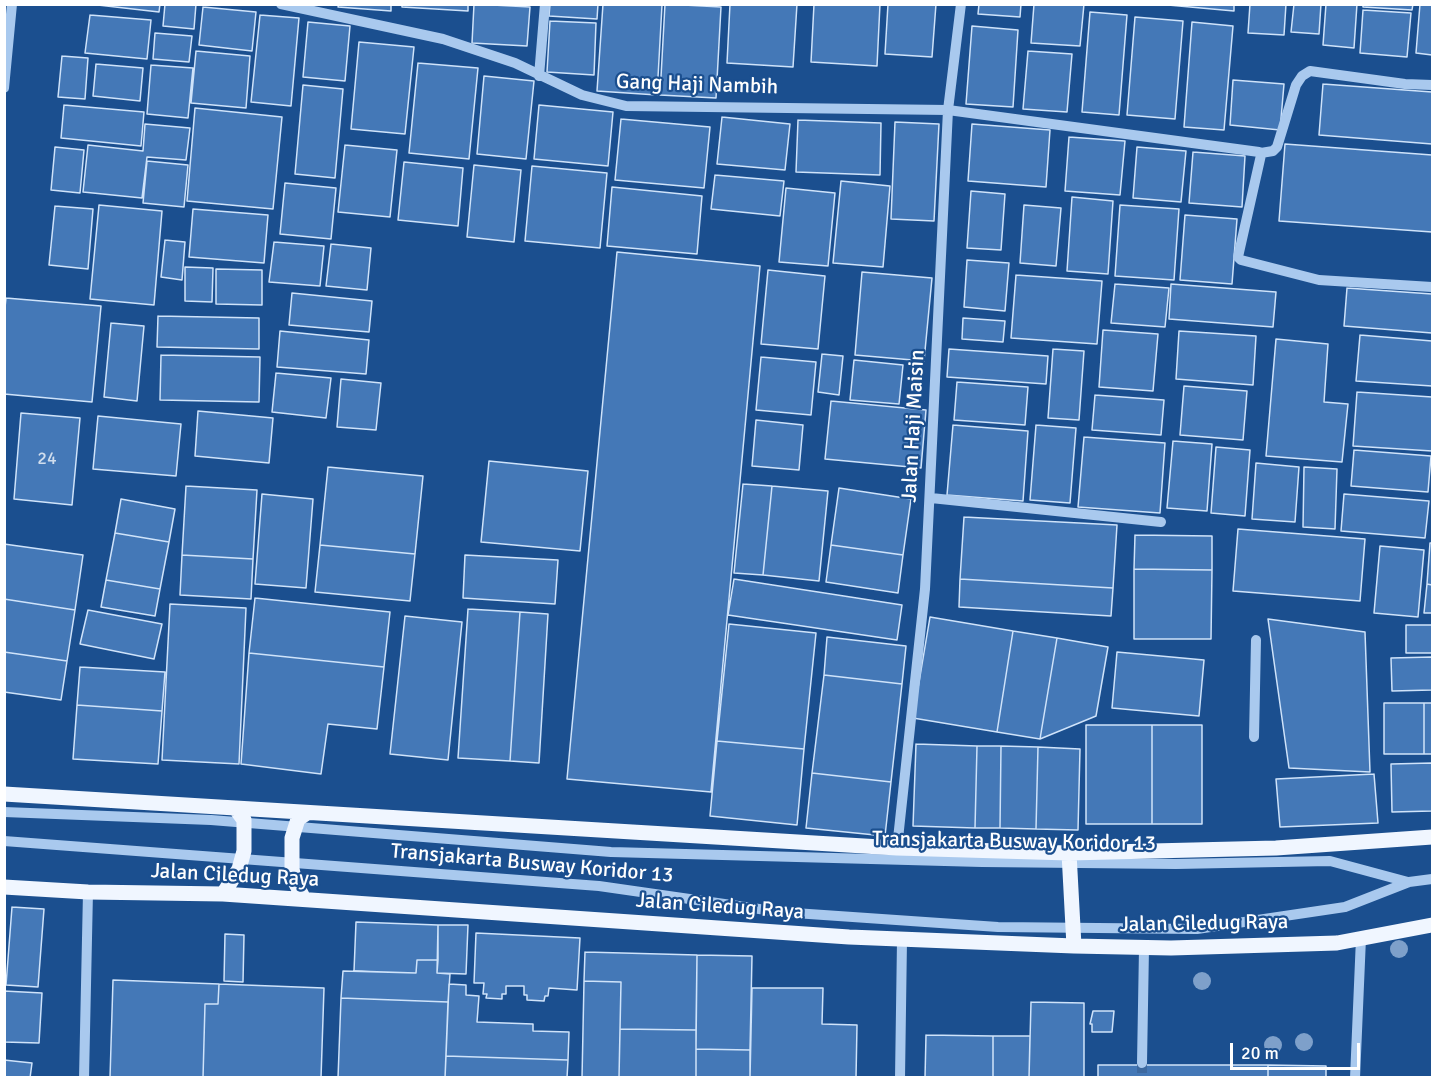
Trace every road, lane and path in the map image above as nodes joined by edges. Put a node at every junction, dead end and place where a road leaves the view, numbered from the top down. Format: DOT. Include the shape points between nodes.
graph roads {
  1 [pos="12,4"];
  2 [pos="281,4"];
  3 [pos="545,4"];
  4 [pos="961,4"];
  5 [pos="539,76"];
  6 [pos="1432,85"];
  7 [pos="4,88"];
  8 [pos="948,110"];
  9 [pos="1261,153"];
  10 [pos="1432,287"];
  11 [pos="931,498"];
  12 [pos="1161,522"];
  13 [pos="1256,640"];
  14 [pos="1254,737"];
  15 [pos="4,794"];
  16 [pos="236,809"];
  17 [pos="4,812"];
  18 [pos="307,813"];
  19 [pos="1432,837"];
  20 [pos="4,842"];
  21 [pos="897,848"];
  22 [pos="1069,853"];
  23 [pos="1432,879"];
  24 [pos="1409,882"];
  25 [pos="4,887"];
  26 [pos="88,892"];
  27 [pos="224,894"];
  28 [pos="304,899"];
  29 [pos="1432,925"];
  30 [pos="1361,938"];
  31 [pos="902,940"];
  32 [pos="1074,946"];
  33 [pos="1144,948"];
  34 [pos="1142,1063"];
  35 [pos="84,1077"];
  36 [pos="900,1077"];
  37 [pos="1355,1077"];
  1 -- 7 [label="street"];
  2 -- 5 [label="street, Gang Haji Nambih" via="443,39 515,63"];
  3 -- 5 [label="street"];
  4 -- 8 [label="street, Jalan Haji Maisin"];
  5 -- 8 [label="street, Gang Haji Nambih" via="582,95 626,106"];
  6 -- 9 [label="street" via="1310,71 1296,85 1277,147"];
  8 -- 9 [label="street, Gang Haji Nambih"];
  8 -- 11 [label="street, Jalan Haji Maisin"];
  9 -- 10 [label="street" via="1238,257 1241,260 1320,280"];
  11 -- 12 [label="street"];
  11 -- 21 [label="street, Jalan Haji Maisin"];
  13 -- 14 [label="street"];
  15 -- 16 [label="main road"];
  16 -- 18 [label="main road"];
  16 -- 27 [label="main road" via="244,820 244,851"];
  17 -- 24 [label="street, Transjakarta Busway Koridor 13" via="211,820 611,852 1028,863 1330,861"];
  18 -- 21 [label="main road"];
  18 -- 28 [label="main road" via="298,819 292,838 292,869"];
  19 -- 22 [label="main road" via="1276,848"];
  20 -- 24 [label="street, Transjakarta Busway Koridor 13" via="599,886 780,912 998,927 1197,929 1345,907"];
  21 -- 22 [label="main road"];
  22 -- 32 [label="main road"];
  23 -- 24 [label="street, Transjakarta Busway Koridor 13"];
  25 -- 26 [label="main road, Jalan Ciledug Raya"];
  26 -- 27 [label="main road, Jalan Ciledug Raya"];
  26 -- 35 [label="street"];
  27 -- 28 [label="main road, Jalan Ciledug Raya"];
  28 -- 31 [label="main road, Jalan Ciledug Raya"];
  29 -- 30 [label="main road, Jalan Ciledug Raya"];
  30 -- 33 [label="main road, Jalan Ciledug Raya"];
  30 -- 37 [label="street"];
  31 -- 32 [label="main road, Jalan Ciledug Raya"];
  31 -- 36 [label="street"];
  32 -- 33 [label="main road, Jalan Ciledug Raya"];
  33 -- 34 [label="street"];
}
